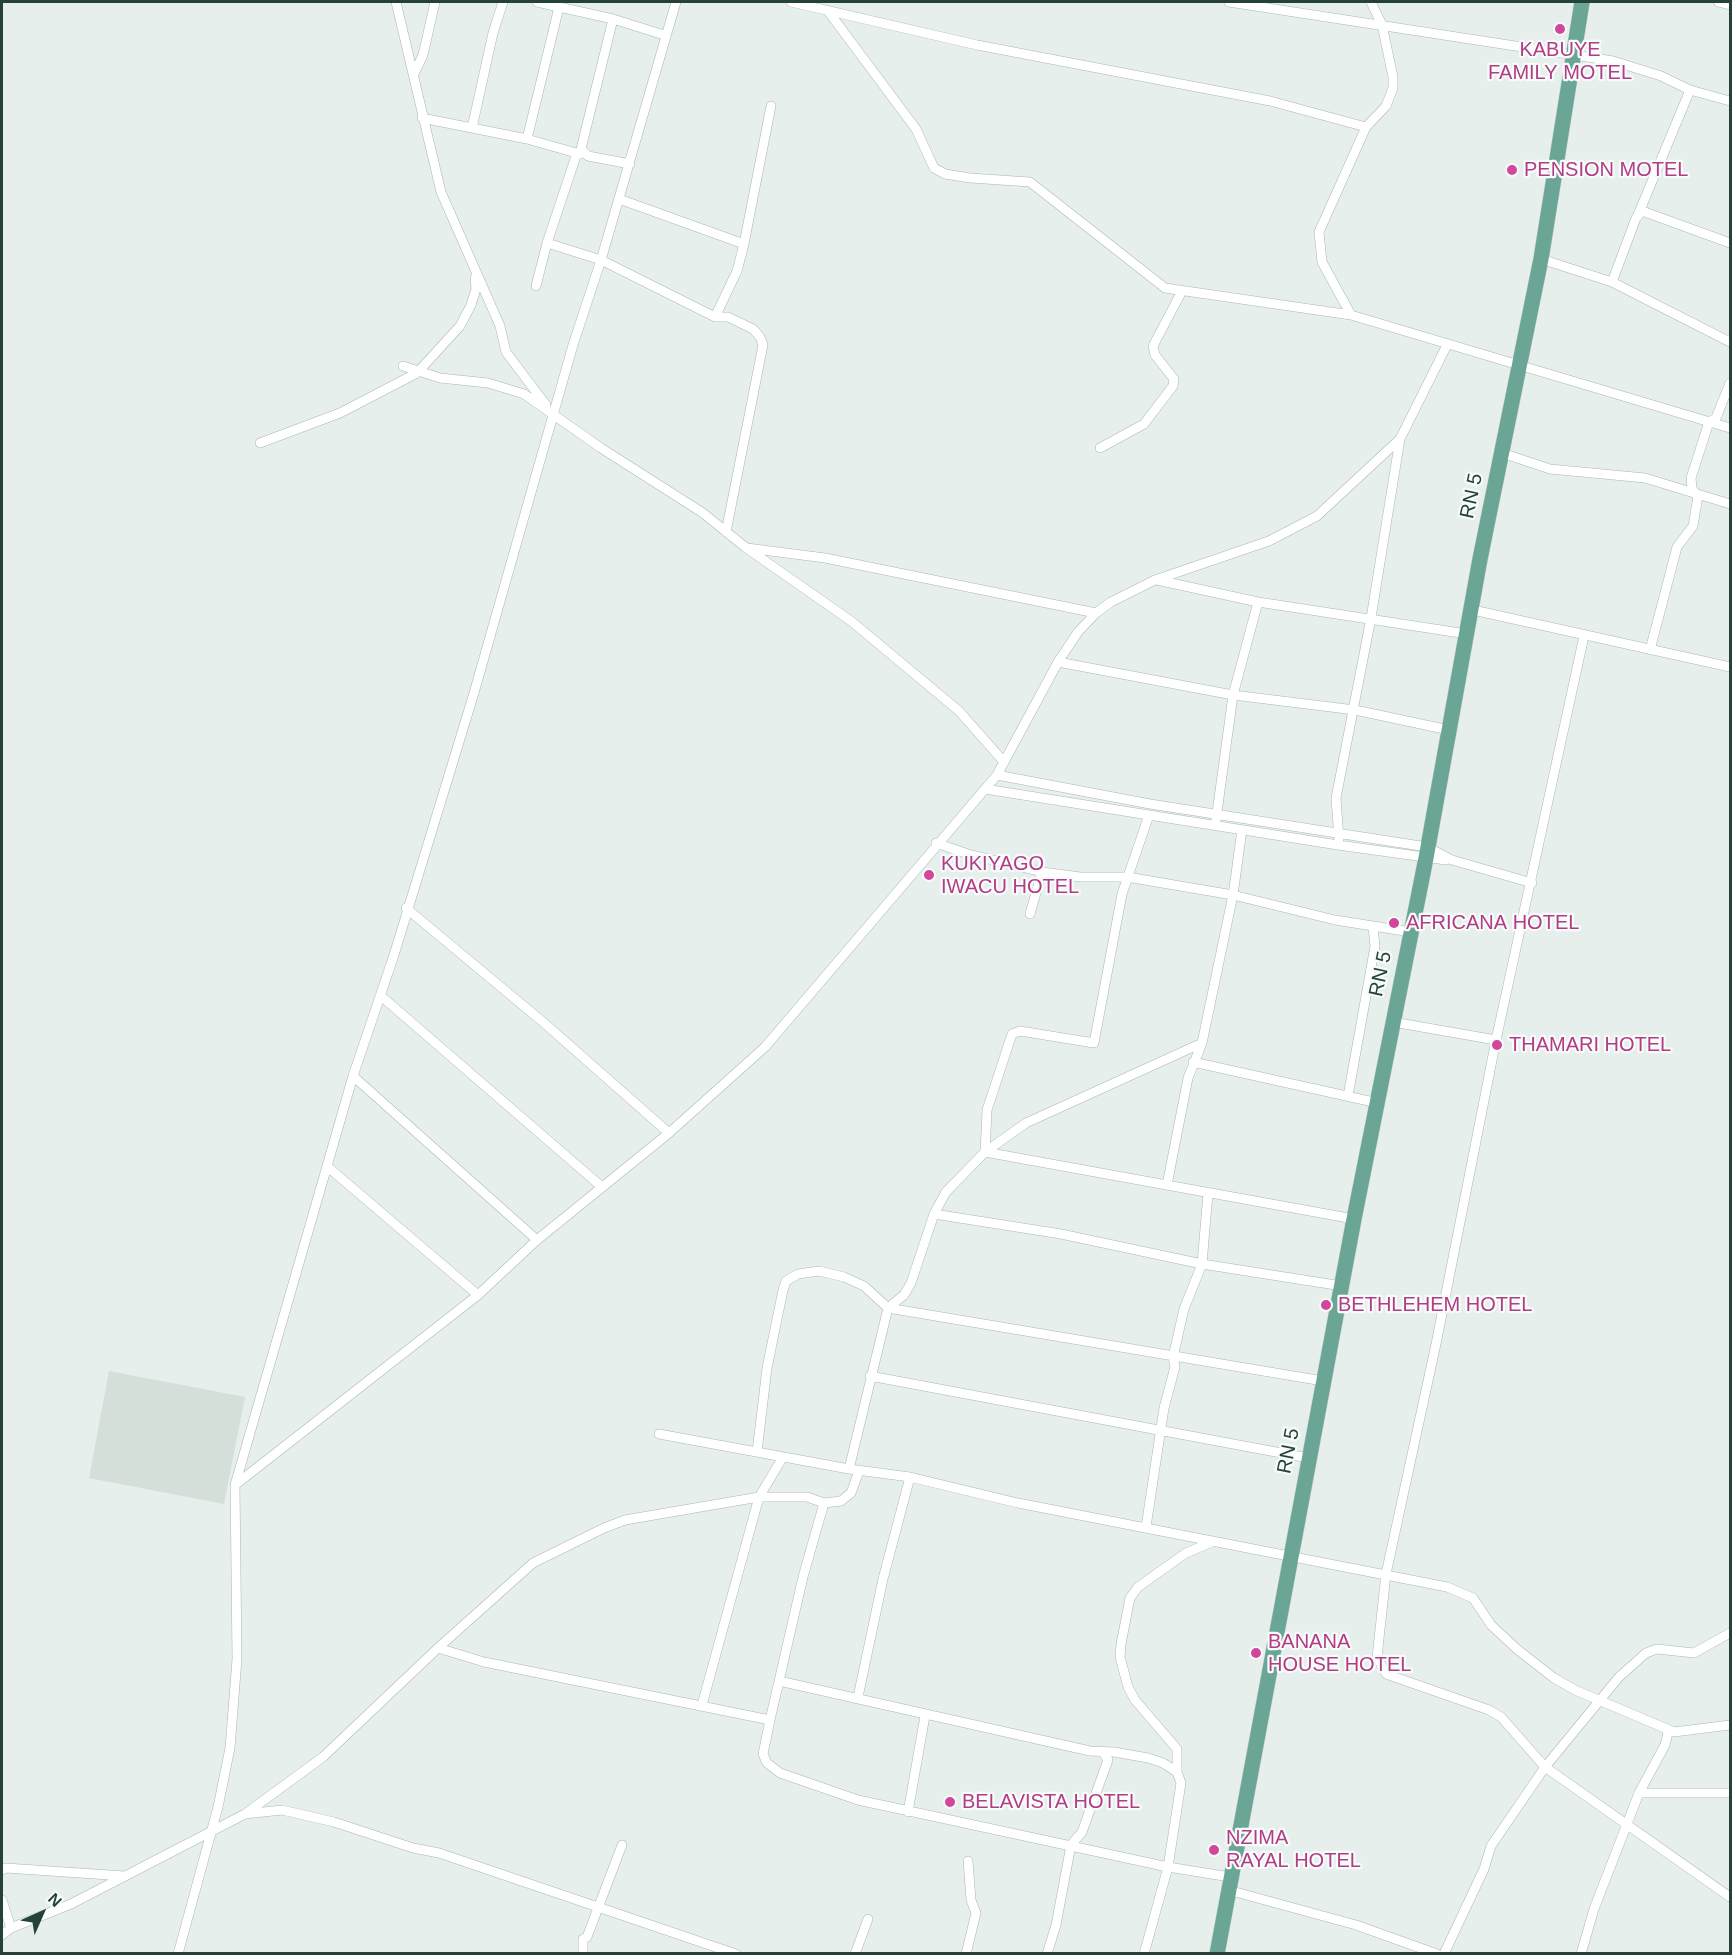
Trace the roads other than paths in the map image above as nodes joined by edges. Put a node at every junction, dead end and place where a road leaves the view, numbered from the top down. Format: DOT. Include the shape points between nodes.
graph roads {
  1 [pos="396,2"];
  2 [pos="435,2"];
  3 [pos="503,2"];
  4 [pos="537,2"];
  5 [pos="676,2"];
  6 [pos="791,2"];
  7 [pos="1229,2"];
  8 [pos="1371,2"];
  9 [pos="1582,2"];
  10 [pos="1718,2"];
  11 [pos="1731,5"];
  12 [pos="559,7"];
  13 [pos="828,11"];
  14 [pos="613,19"];
  15 [pos="1382,25"];
  16 [pos="664,35"];
  17 [pos="1574,54"];
  18 [pos="414,75"];
  19 [pos="1690,90"];
  20 [pos="1731,101"];
  21 [pos="771,105"];
  22 [pos="422,118"];
  23 [pos="1365,127"];
  24 [pos="472,128"];
  25 [pos="527,139"];
  26 [pos="577,153"];
  27 [pos="588,156"];
  28 [pos="630,164"];
  29 [pos="619,200"];
  30 [pos="1638,215"];
  31 [pos="547,243"];
  32 [pos="1731,243"];
  33 [pos="744,244"];
  34 [pos="1541,259"];
  35 [pos="602,260"];
  36 [pos="475,273"];
  37 [pos="1612,282"];
  38 [pos="536,286"];
  39 [pos="1182,291"];
  40 [pos="1351,315"];
  41 [pos="715,317"];
  42 [pos="1731,342"];
  43 [pos="1447,345"];
  44 [pos="403,366"];
  45 [pos="1520,366"];
  46 [pos="417,372"];
  47 [pos="1731,383"];
  48 [pos="552,413"];
  49 [pos="1709,422"];
  50 [pos="1731,428"];
  51 [pos="1400,439"];
  52 [pos="260,442"];
  53 [pos="1100,448"];
  54 [pos="1502,453"];
  55 [pos="1698,496"];
  56 [pos="1731,504"];
  57 [pos="726,532"];
  58 [pos="745,547"];
  59 [pos="1155,580"];
  60 [pos="1258,602"];
  61 [pos="1473,610"];
  62 [pos="1096,614"];
  63 [pos="1371,618"];
  64 [pos="1467,634"];
  65 [pos="1584,636"];
  66 [pos="1650,650"];
  67 [pos="1058,662"];
  68 [pos="1731,667"];
  69 [pos="1233,695"];
  70 [pos="1355,710"];
  71 [pos="1449,730"];
  72 [pos="1004,762"];
  73 [pos="997,775"];
  74 [pos="985,789"];
  75 [pos="1149,815"];
  76 [pos="1215,815"];
  77 [pos="1216,826"];
  78 [pos="1242,830"];
  79 [pos="1339,834"];
  80 [pos="936,843"];
  81 [pos="1338,845"];
  82 [pos="1427,853"];
  83 [pos="1042,872"];
  84 [pos="1127,878"];
  85 [pos="1532,883"];
  86 [pos="1233,895"];
  87 [pos="406,908"];
  88 [pos="1030,914"];
  89 [pos="1373,927"];
  90 [pos="1411,932"];
  91 [pos="381,996"];
  92 [pos="1393,1022"];
  93 [pos="1496,1040"];
  94 [pos="1202,1043"];
  95 [pos="1193,1062"];
  96 [pos="353,1076"];
  97 [pos="1348,1096"];
  98 [pos="1378,1103"];
  99 [pos="669,1133"];
  100 [pos="985,1152"];
  101 [pos="329,1168"];
  102 [pos="1167,1185"];
  103 [pos="602,1187"];
  104 [pos="1208,1193"];
  105 [pos="934,1214"];
  106 [pos="1354,1219"];
  107 [pos="537,1240"];
  108 [pos="1202,1264"];
  109 [pos="1342,1286"];
  110 [pos="478,1295"];
  111 [pos="888,1308"];
  112 [pos="1173,1357"];
  113 [pos="870,1376"];
  114 [pos="1323,1381"];
  115 [pos="1161,1429"];
  116 [pos="659,1434"];
  117 [pos="757,1452"];
  118 [pos="783,1457"];
  119 [pos="1308,1458"];
  120 [pos="849,1469"];
  121 [pos="859,1471"];
  122 [pos="910,1477"];
  123 [pos="235,1485"];
  124 [pos="759,1497"];
  125 [pos="824,1503"];
  126 [pos="1146,1527"];
  127 [pos="1213,1542"];
  128 [pos="1291,1555"];
  129 [pos="1386,1574"];
  130 [pos="1731,1633"];
  131 [pos="438,1648"];
  132 [pos="779,1681"];
  133 [pos="858,1697"];
  134 [pos="1602,1700"];
  135 [pos="702,1705"];
  136 [pos="925,1716"];
  137 [pos="770,1720"];
  138 [pos="1731,1725"];
  139 [pos="1666,1728"];
  140 [pos="1106,1756"];
  141 [pos="1545,1767"];
  142 [pos="1177,1772"];
  143 [pos="1639,1793"];
  144 [pos="1731,1793"];
  145 [pos="908,1812"];
  146 [pos="245,1814"];
  147 [pos="1627,1824"];
  148 [pos="1082,1832"];
  149 [pos="211,1834"];
  150 [pos="622,1845"];
  151 [pos="1071,1845"];
  152 [pos="1095,1851"];
  153 [pos="968,1862"];
  154 [pos="1168,1867"];
  155 [pos="2,1870"];
  156 [pos="124,1876"];
  157 [pos="1229,1884"];
  158 [pos="1731,1897"];
  159 [pos="2,1900"];
  160 [pos="598,1907"];
  161 [pos="868,1919"];
  162 [pos="11,1928"];
  163 [pos="2,1935"];
  164 [pos="178,1953"];
  165 [pos="583,1953"];
  166 [pos="736,1953"];
  167 [pos="855,1953"];
  168 [pos="966,1953"];
  169 [pos="1047,1953"];
  170 [pos="1144,1953"];
  171 [pos="1217,1953"];
  172 [pos="1437,1953"];
  173 [pos="1444,1953"];
  174 [pos="1581,1953"];
  1 -- 18 [label="street"];
  2 -- 18 [label="street" via="423,55"];
  3 -- 24 [label="street"];
  4 -- 12 [label="street"];
  5 -- 16 [label="street"];
  6 -- 13 [label="street"];
  7 -- 15 [label="street"];
  8 -- 15 [label="street"];
  9 -- 17 [label="main road, RN 5 / RN 5"];
  10 -- 11 [label="street"];
  12 -- 14 [label="street"];
  12 -- 25 [label="street"];
  13 -- 23 [label="street" via="988,48 1270,101"];
  13 -- 39 [label="street" via="916,129 934,168 970,178 1030,182 1149,277 1165,288"];
  14 -- 16 [label="street"];
  14 -- 27 [label="street" via="581,143"];
  15 -- 17 [label="street"];
  15 -- 23 [label="street" via="1393,88 1386,106"];
  16 -- 28 [label="street"];
  17 -- 19 [label="street" via="1624,64"];
  17 -- 34 [label="main road, RN 5 / RN 5"];
  18 -- 22 [label="street"];
  19 -- 20 [label="street"];
  19 -- 30 [label="street"];
  21 -- 33 [label="street"];
  22 -- 24 [label="street"];
  22 -- 36 [label="street" via="441,192"];
  23 -- 40 [label="street" via="1319,232 1322,262"];
  24 -- 25 [label="street"];
  25 -- 26 [label="street"];
  26 -- 27 [label="street"];
  26 -- 31 [label="street"];
  27 -- 28 [label="street"];
  28 -- 29 [label="street"];
  29 -- 33 [label="street"];
  29 -- 35 [label="street"];
  30 -- 32 [label="street" via="1645,211"];
  30 -- 37 [label="street"];
  31 -- 35 [label="street"];
  31 -- 38 [label="street"];
  33 -- 41 [label="street"];
  34 -- 37 [label="street"];
  34 -- 45 [label="main road, RN 5 / RN 5"];
  35 -- 41 [label="street"];
  35 -- 48 [label="street"];
  36 -- 46 [label="street" via="476,289 460,326"];
  36 -- 48 [label="street" via="500,326 507,352"];
  37 -- 42 [label="street"];
  39 -- 40 [label="street"];
  39 -- 53 [label="street" via="1153,346 1155,355 1172,375 1173,386 1144,424"];
  40 -- 43 [label="street"];
  41 -- 57 [label="street" via="728,317 753,329 763,345"];
  43 -- 45 [label="street"];
  43 -- 51 [label="street"];
  44 -- 46 [label="street"];
  45 -- 49 [label="street"];
  45 -- 54 [label="main road, RN 5 / RN 5"];
  46 -- 48 [label="street" via="516,389"];
  46 -- 52 [label="street" via="340,413"];
  47 -- 49 [label="street" via="1716,418"];
  48 -- 57 [label="street"];
  48 -- 87 [label="street" via="474,693"];
  49 -- 50 [label="street"];
  49 -- 55 [label="street" via="1691,478 1692,489"];
  51 -- 59 [label="street" via="1317,516 1269,541"];
  51 -- 63 [label="street"];
  54 -- 55 [label="street" via="1550,469 1645,478"];
  54 -- 61 [label="main road, RN 5 / RN 5"];
  55 -- 56 [label="street"];
  55 -- 66 [label="street" via="1692,530 1676,551"];
  57 -- 58 [label="street"];
  58 -- 62 [label="street" via="825,558"];
  58 -- 72 [label="street" via="851,621 910,669 959,711"];
  59 -- 60 [label="street"];
  59 -- 62 [label="street"];
  60 -- 63 [label="street"];
  60 -- 69 [label="street"];
  61 -- 64 [label="main road, RN 5 / RN 5"];
  61 -- 65 [label="street"];
  62 -- 67 [label="street"];
  63 -- 64 [label="street"];
  63 -- 70 [label="street"];
  64 -- 71 [label="main road, RN 5 / RN 5"];
  65 -- 66 [label="street"];
  65 -- 85 [label="street"];
  66 -- 68 [label="street"];
  67 -- 69 [label="street"];
  67 -- 72 [label="street"];
  69 -- 70 [label="street"];
  69 -- 76 [label="street"];
  70 -- 71 [label="street"];
  70 -- 79 [label="street" via="1336,798"];
  71 -- 82 [label="main road, RN 5 / RN 5"];
  72 -- 73 [label="street"];
  73 -- 74 [label="street"];
  73 -- 76 [label="street"];
  74 -- 75 [label="street"];
  74 -- 80 [label="street"];
  75 -- 77 [label="street"];
  75 -- 84 [label="street"];
  76 -- 77 [label="street"];
  76 -- 79 [label="street"];
  77 -- 78 [label="street"];
  78 -- 81 [label="street"];
  78 -- 86 [label="street"];
  79 -- 81 [label="street"];
  79 -- 82 [label="street"];
  80 -- 83 [label="street"];
  80 -- 99 [label="street" via="765,1047"];
  81 -- 82 [label="street"];
  82 -- 85 [label="street"];
  82 -- 90 [label="main road, RN 5 / RN 5"];
  83 -- 84 [label="street"];
  83 -- 88 [label="street"];
  84 -- 86 [label="street"];
  84 -- 100 [label="street" via="1094,1044 1020,1031 1012,1034 987,1110"];
  85 -- 93 [label="street"];
  86 -- 89 [label="street"];
  86 -- 94 [label="street"];
  87 -- 91 [label="street"];
  87 -- 99 [label="street"];
  89 -- 90 [label="street"];
  89 -- 97 [label="street" via="1375,946"];
  90 -- 92 [label="main road, RN 5 / RN 5"];
  91 -- 96 [label="street"];
  91 -- 103 [label="street"];
  92 -- 93 [label="street"];
  92 -- 98 [label="main road, RN 5 / RN 5"];
  93 -- 129 [label="street"];
  94 -- 95 [label="street"];
  94 -- 100 [label="street" via="1026,1124"];
  95 -- 97 [label="street"];
  95 -- 102 [label="street"];
  96 -- 101 [label="street"];
  96 -- 107 [label="street"];
  97 -- 98 [label="street"];
  98 -- 106 [label="main road, RN 5 / RN 5"];
  99 -- 103 [label="street"];
  100 -- 102 [label="street"];
  100 -- 105 [label="street" via="946,1192"];
  101 -- 110 [label="street"];
  101 -- 123 [label="street"];
  102 -- 104 [label="street"];
  103 -- 107 [label="street"];
  104 -- 106 [label="street"];
  104 -- 108 [label="street"];
  105 -- 108 [label="street" via="1061,1234"];
  105 -- 111 [label="street" via="911,1282 904,1295"];
  106 -- 109 [label="main road, RN 5 / RN 5"];
  107 -- 110 [label="street"];
  108 -- 109 [label="street"];
  108 -- 112 [label="street" via="1184,1309"];
  109 -- 114 [label="main road, RN 5 / RN 5"];
  110 -- 123 [label="street"];
  111 -- 112 [label="street"];
  111 -- 113 [label="street"];
  111 -- 117 [label="street" via="864,1286 844,1277 819,1271 798,1274 786,1281 767,1368"];
  112 -- 114 [label="street"];
  112 -- 115 [label="street" via="1175,1367"];
  113 -- 115 [label="street"];
  113 -- 120 [label="street"];
  114 -- 119 [label="main road, RN 5 / RN 5"];
  115 -- 119 [label="street"];
  115 -- 126 [label="street"];
  116 -- 117 [label="street"];
  117 -- 118 [label="street"];
  118 -- 120 [label="street"];
  118 -- 124 [label="street"];
  119 -- 128 [label="main road, RN 5 / RN 5"];
  120 -- 121 [label="street"];
  121 -- 122 [label="street"];
  121 -- 125 [label="street" via="851,1493 841,1501"];
  122 -- 126 [label="street" via="1018,1503"];
  122 -- 133 [label="street"];
  123 -- 149 [label="street" via="237,1659 230,1748"];
  124 -- 125 [label="street" via="807,1497"];
  124 -- 131 [label="street" via="604,1528 533,1563"];
  124 -- 135 [label="street"];
  125 -- 132 [label="street"];
  126 -- 127 [label="street"];
  127 -- 128 [label="street"];
  127 -- 142 [label="street" via="1186,1553 1138,1587 1130,1598 1121,1644 1120,1657 1128,1687 1177,1749"];
  128 -- 129 [label="street"];
  128 -- 157 [label="main road, RN 5 / RN 5"];
  129 -- 134 [label="street" via="1447,1587 1473,1598 1491,1625 1541,1668 1575,1690"];
  129 -- 141 [label="street" via="1377,1649 1380,1667 1399,1680 1489,1710 1512,1726"];
  130 -- 134 [label="street" via="1694,1653 1657,1649 1646,1653 1619,1677"];
  131 -- 135 [label="street" via="484,1662"];
  131 -- 146 [label="street" via="323,1757"];
  132 -- 133 [label="street"];
  132 -- 137 [label="street"];
  133 -- 136 [label="street"];
  134 -- 139 [label="street"];
  134 -- 141 [label="street"];
  135 -- 137 [label="street"];
  136 -- 140 [label="street"];
  136 -- 145 [label="street"];
  137 -- 145 [label="street" via="763,1754 767,1763 780,1773 858,1800"];
  138 -- 139 [label="street" via="1674,1732"];
  139 -- 143 [label="street" via="1665,1745"];
  140 -- 142 [label="street" via="1117,1752 1163,1763"];
  140 -- 148 [label="street"];
  141 -- 147 [label="street"];
  141 -- 173 [label="street" via="1491,1846"];
  142 -- 154 [label="street" via="1181,1791"];
  143 -- 144 [label="street"];
  143 -- 147 [label="street"];
  145 -- 151 [label="street"];
  146 -- 149 [label="street"];
  146 -- 160 [label="street" via="282,1810 334,1822"];
  147 -- 158 [label="street"];
  147 -- 174 [label="street"];
  148 -- 151 [label="street"];
  148 -- 152 [label="street"];
  149 -- 156 [label="street"];
  149 -- 164 [label="street"];
  150 -- 160 [label="street"];
  151 -- 152 [label="street"];
  151 -- 169 [label="street"];
  152 -- 154 [label="street"];
  153 -- 168 [label="street" via="976,1913"];
  154 -- 157 [label="street"];
  154 -- 170 [label="street"];
  155 -- 156 [label="street"];
  156 -- 162 [label="street" via="71,1904"];
  157 -- 171 [label="main road, RN 5 / RN 5"];
  157 -- 172 [label="street"];
  159 -- 162 [label="street"];
  160 -- 165 [label="street" via="583,1939"];
  160 -- 166 [label="street"];
  161 -- 167 [label="street"];
  162 -- 163 [label="street"];
}
